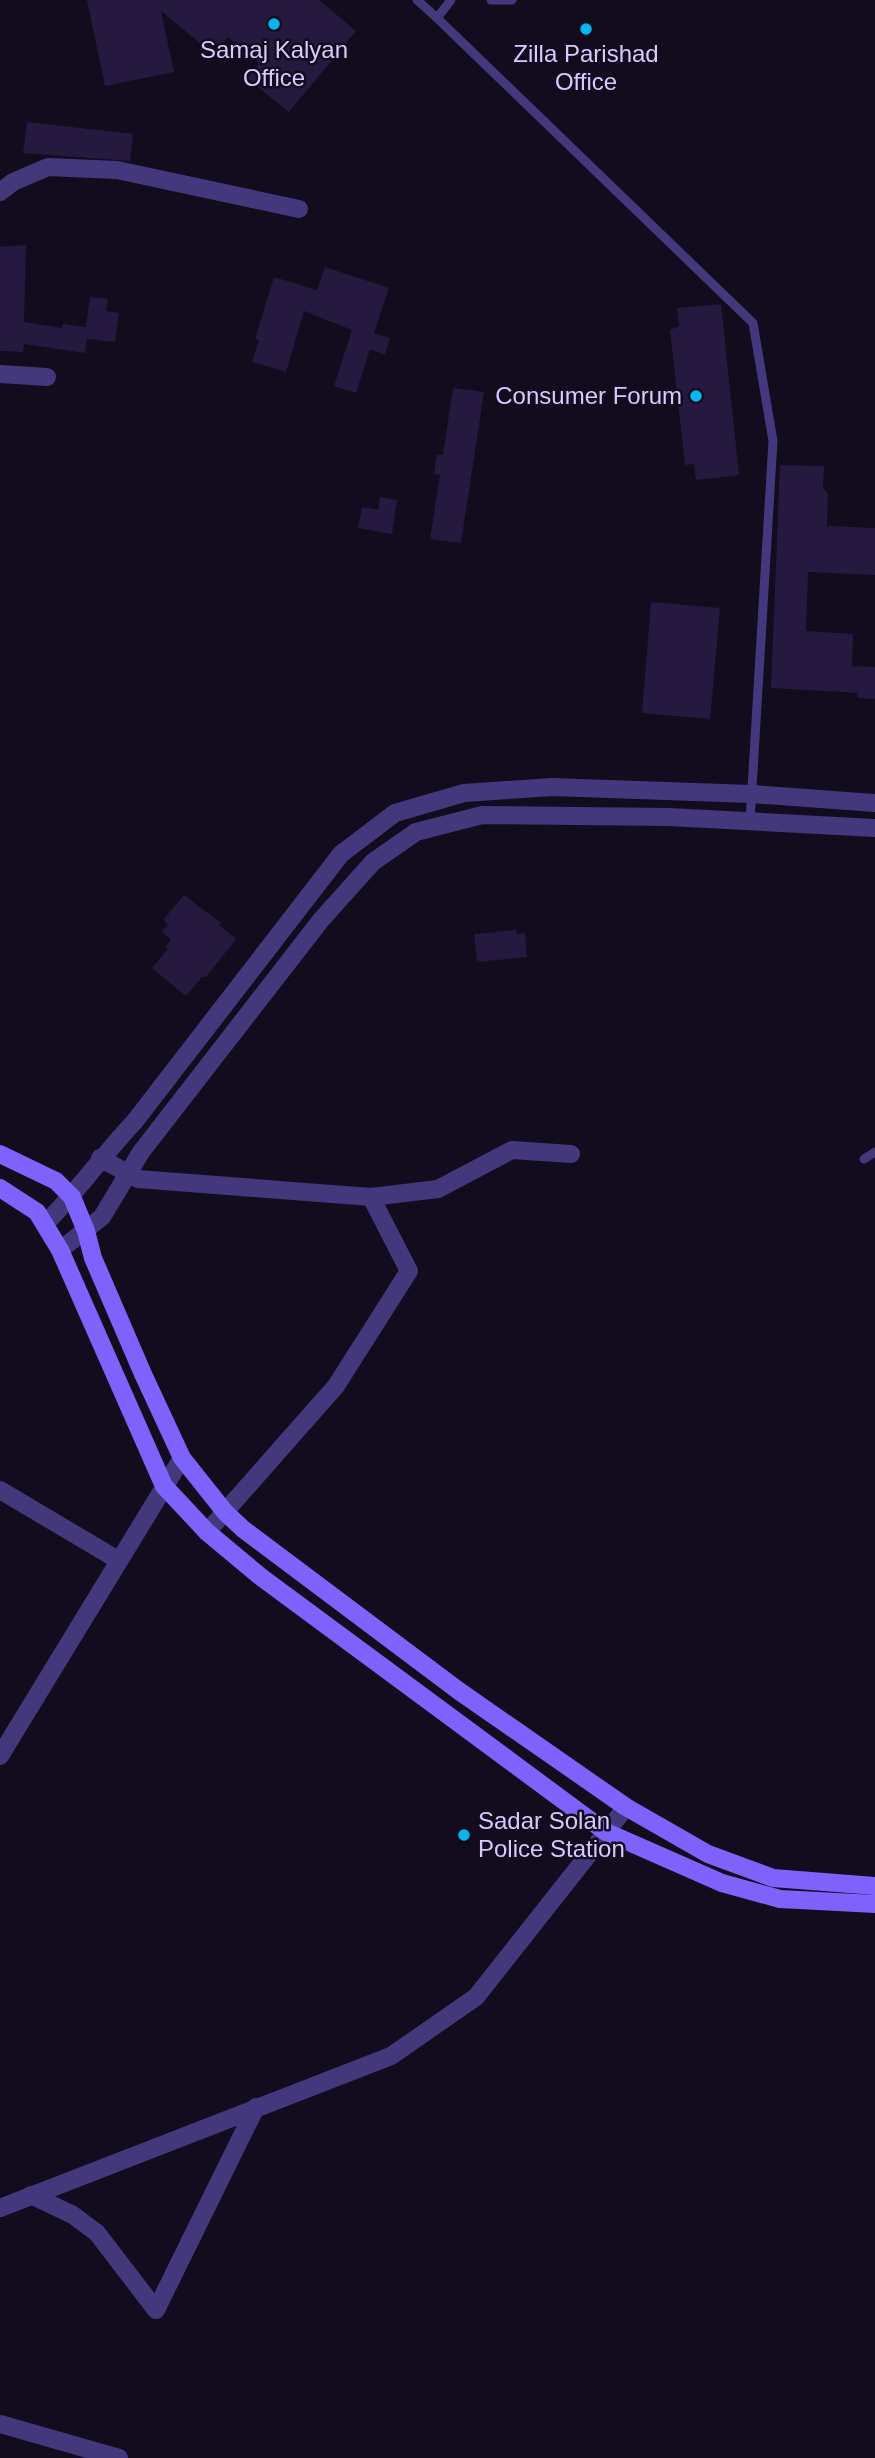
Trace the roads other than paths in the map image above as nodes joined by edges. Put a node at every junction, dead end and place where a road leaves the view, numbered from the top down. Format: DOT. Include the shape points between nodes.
graph roads {
  1 [pos="417,0"];
  2 [pos="450,0"];
  3 [pos="491,0"];
  4 [pos="512,0"];
  5 [pos="436,18"];
  6 [pos="0,192"];
  7 [pos="299,209"];
  8 [pos="0,374"];
  9 [pos="47,377"];
  10 [pos="752,794"];
  11 [pos="875,803"];
  12 [pos="750,821"];
  13 [pos="875,828"];
  14 [pos="875,1152"];
  15 [pos="0,1154"];
  16 [pos="571,1154"];
  17 [pos="100,1158"];
  18 [pos="864,1159"];
  19 [pos="127,1174"];
  20 [pos="0,1188"];
  21 [pos="72,1197"];
  22 [pos="372,1198"];
  23 [pos="45,1224"];
  24 [pos="86,1231"];
  25 [pos="60,1250"];
  26 [pos="182,1458"];
  27 [pos="164,1486"];
  28 [pos="0,1490"];
  29 [pos="225,1512"];
  30 [pos="208,1532"];
  31 [pos="118,1560"];
  32 [pos="0,1756"];
  33 [pos="626,1807"];
  34 [pos="606,1832"];
  35 [pos="875,1886"];
  36 [pos="875,1904"];
  37 [pos="256,2107"];
  38 [pos="32,2195"];
  39 [pos="0,2207"];
  40 [pos="0,2424"];
  41 [pos="119,2458"];
  1 -- 5 [label="lane"];
  2 -- 5 [label="lane"];
  3 -- 4 [label="lane"];
  5 -- 10 [label="lane" via="753,323 773,441"];
  6 -- 7 [label="street" via="48,167 117,170"];
  8 -- 9 [label="street"];
  10 -- 11 [label="street"];
  10 -- 12 [label="lane"];
  10 -- 17 [label="street" via="552,787 464,793 395,813 341,854 135,1121"];
  12 -- 13 [label="street"];
  12 -- 19 [label="street" via="482,815 416,832 373,862 321,920"];
  14 -- 18 [label="lane"];
  15 -- 21 [label="main road" via="55,1181"];
  16 -- 22 [label="street" via="512,1150 438,1189"];
  17 -- 19 [label="street"];
  17 -- 21 [label="street"];
  19 -- 22 [label="street" via="138,1179"];
  19 -- 24 [label="street" via="102,1217"];
  20 -- 23 [label="main road" via="37,1212"];
  21 -- 23 [label="street"];
  21 -- 24 [label="main road"];
  22 -- 29 [label="street" via="409,1271 336,1387"];
  23 -- 25 [label="main road"];
  24 -- 25 [label="street"];
  24 -- 26 [label="main road" via="93,1258"];
  25 -- 27 [label="main road"];
  26 -- 27 [label="street"];
  26 -- 29 [label="main road"];
  27 -- 30 [label="main road"];
  27 -- 31 [label="street"];
  28 -- 31 [label="street"];
  29 -- 30 [label="street"];
  29 -- 33 [label="main road" via="459,1691"];
  30 -- 34 [label="main road"];
  31 -- 32 [label="street"];
  33 -- 34 [label="street"];
  33 -- 35 [label="main road" via="708,1854 773,1878"];
  34 -- 36 [label="main road" via="722,1883 780,1899"];
  34 -- 37 [label="street" via="475,1997 391,2056"];
  37 -- 38 [label="street"];
  37 -- 38 [label="street" via="156,2310 97,2233"];
  38 -- 39 [label="street"];
  40 -- 41 [label="street"];
}
